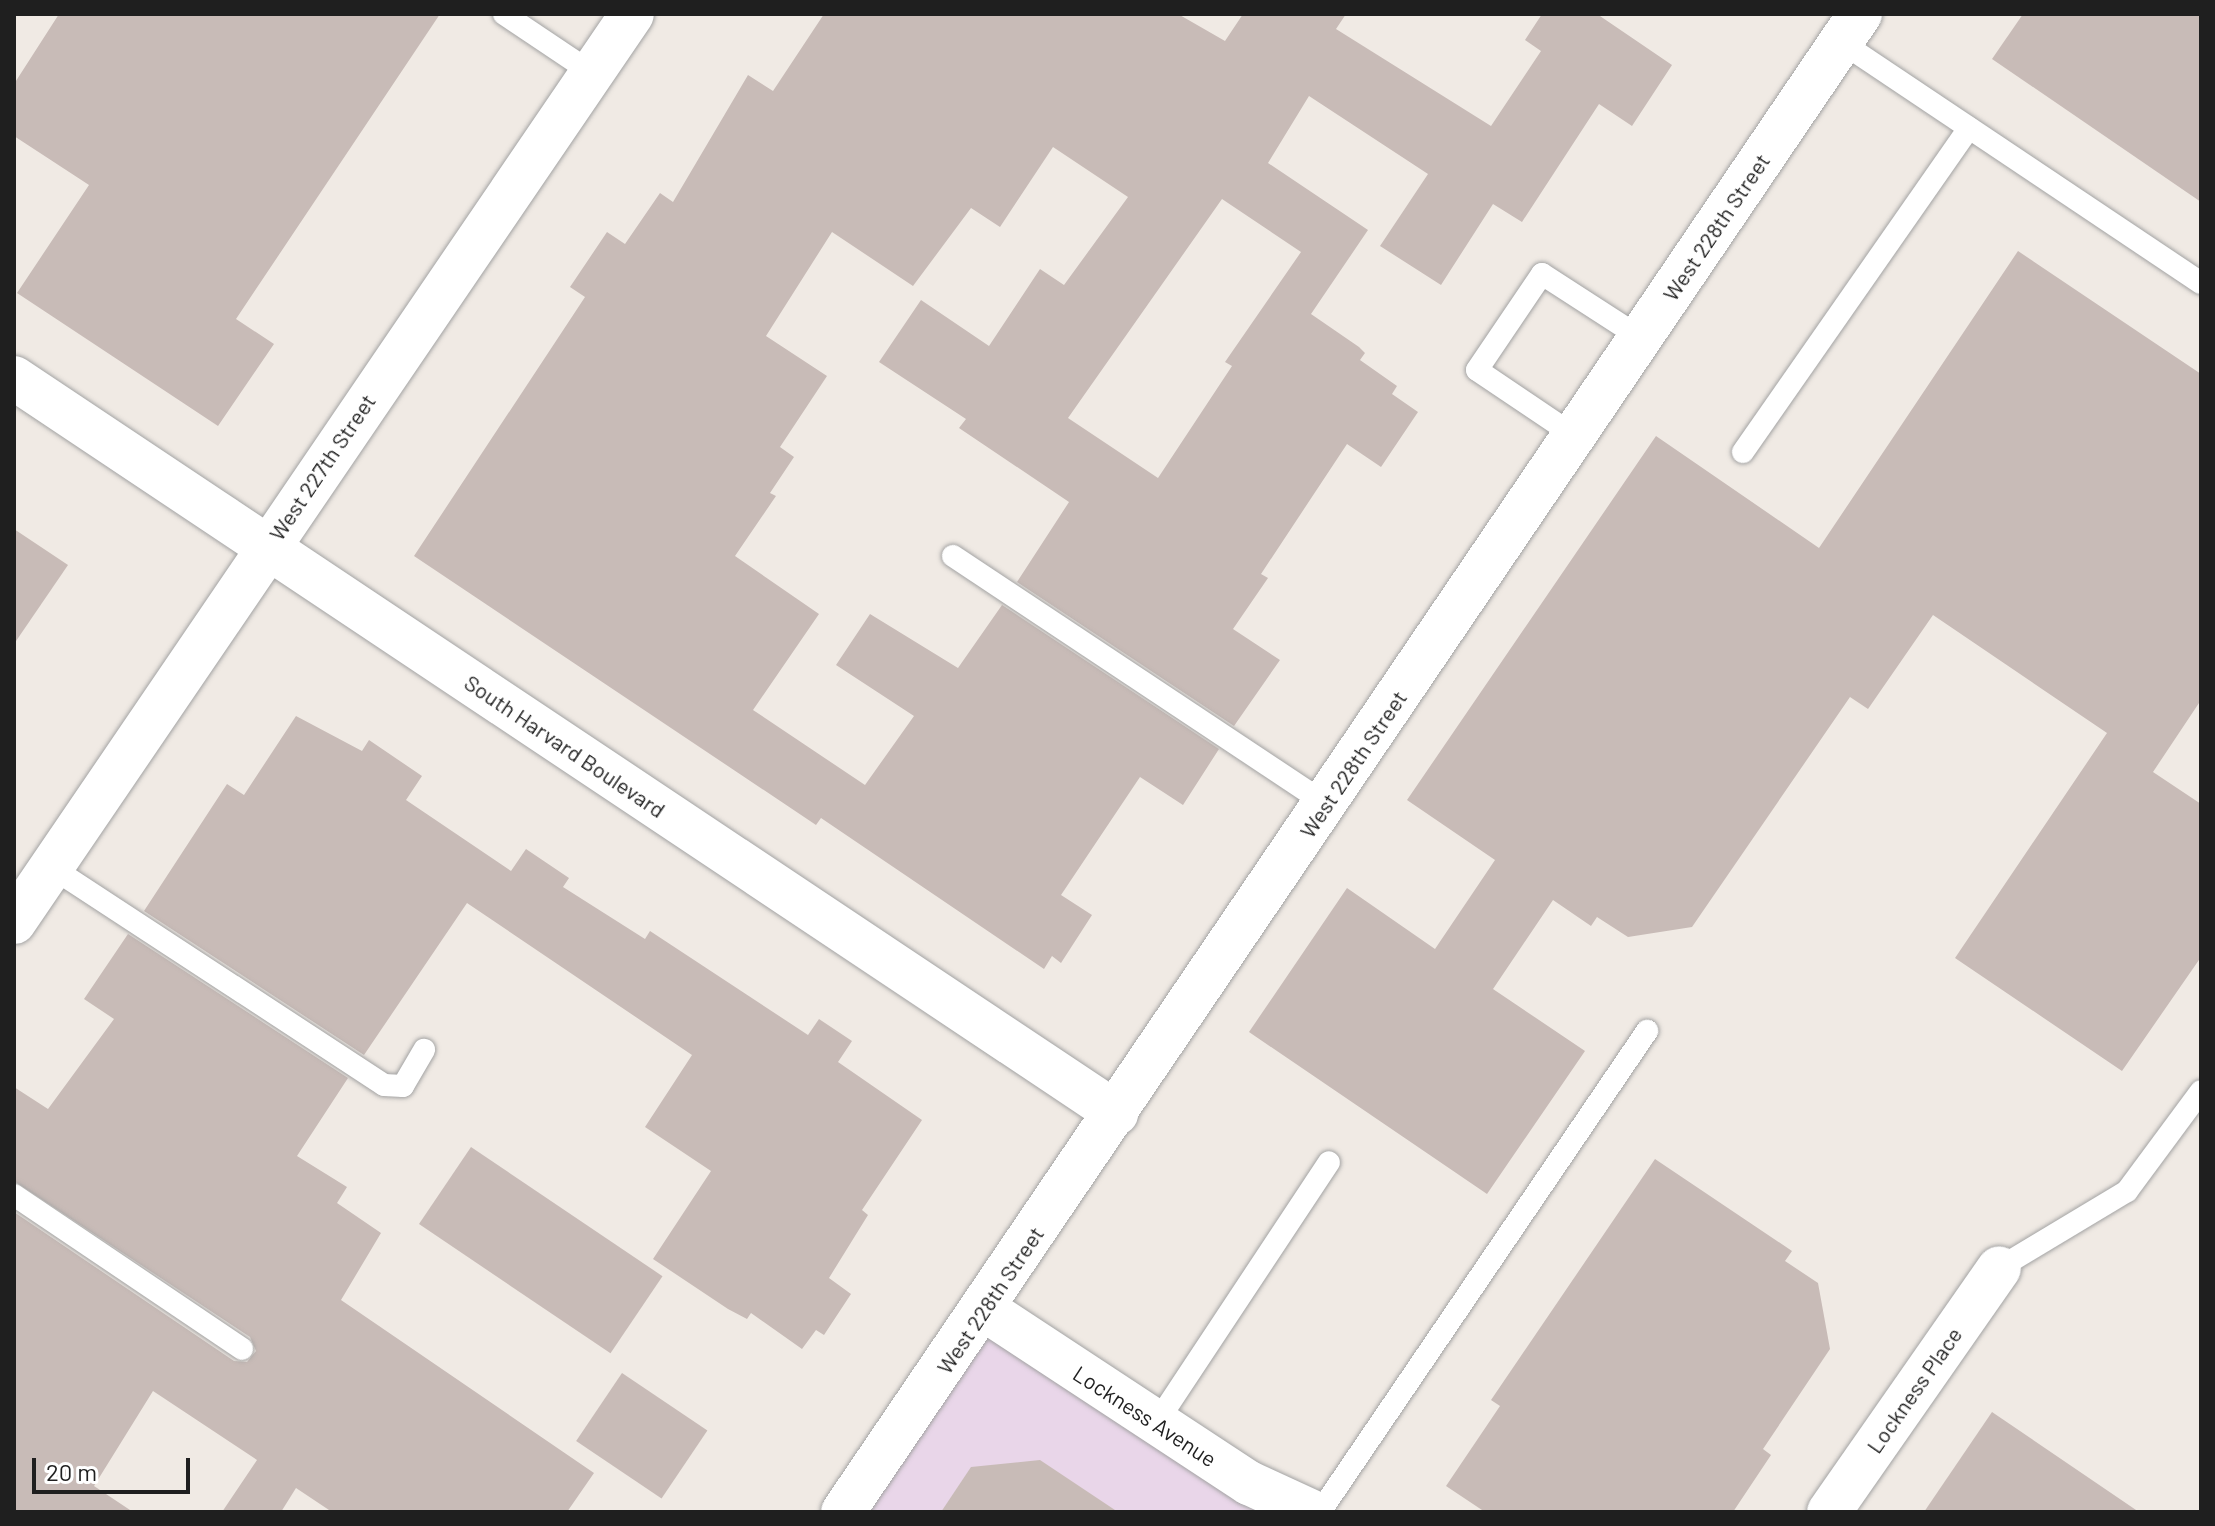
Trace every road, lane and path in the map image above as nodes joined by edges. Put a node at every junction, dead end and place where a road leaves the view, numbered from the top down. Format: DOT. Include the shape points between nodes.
graph roads {
  1 [pos="504,14"];
  2 [pos="632,14"];
  3 [pos="1851,28"];
  4 [pos="592,73"];
  5 [pos="1969,128"];
  6 [pos="2201,283"];
  7 [pos="1641,338"];
  8 [pos="14,378"];
  9 [pos="1575,436"];
  10 [pos="1743,452"];
  11 [pos="267,547"];
  12 [pos="953,556"];
  13 [pos="1326,804"];
  14 [pos="51,867"];
  15 [pos="14,922"];
  16 [pos="1647,1031"];
  17 [pos="424,1050"];
  18 [pos="2201,1091"];
  19 [pos="1116,1113"];
  20 [pos="1329,1162"];
  21 [pos="14,1195"];
  22 [pos="1999,1268"];
  23 [pos="984,1309"];
  24 [pos="242,1349"];
  25 [pos="1155,1425"];
  26 [pos="1301,1509"];
  27 [pos="843,1512"];
  28 [pos="1829,1512"];
  1 -- 4 [label="lane"];
  2 -- 4 [label="street, West 227th Street"];
  3 -- 5 [label="lane"];
  3 -- 7 [label="street, West 228th Street"];
  4 -- 11 [label="street, West 227th Street"];
  5 -- 6 [label="lane"];
  5 -- 10 [label="lane"];
  7 -- 9 [label="street, West 228th Street"];
  7 -- 9 [label="lane" via="1542,274 1477,370"];
  8 -- 11 [label="street, South Harvard Boulevard"];
  9 -- 13 [label="street, West 228th Street"];
  11 -- 14 [label="street, West 227th Street"];
  11 -- 19 [label="street, South Harvard Boulevard"];
  12 -- 13 [label="lane"];
  13 -- 19 [label="street, West 228th Street"];
  14 -- 15 [label="street, West 227th Street"];
  14 -- 17 [label="lane" via="384,1085 403,1086"];
  16 -- 26 [label="lane"];
  18 -- 22 [label="lane" via="2127,1191"];
  19 -- 23 [label="street, West 228th Street"];
  20 -- 25 [label="lane"];
  21 -- 24 [label="lane"];
  22 -- 28 [label="street, Lockness Place"];
  23 -- 25 [label="street, Lockness Avenue"];
  23 -- 27 [label="street, West 228th Street"];
  25 -- 26 [label="street, Lockness Avenue"];
}
